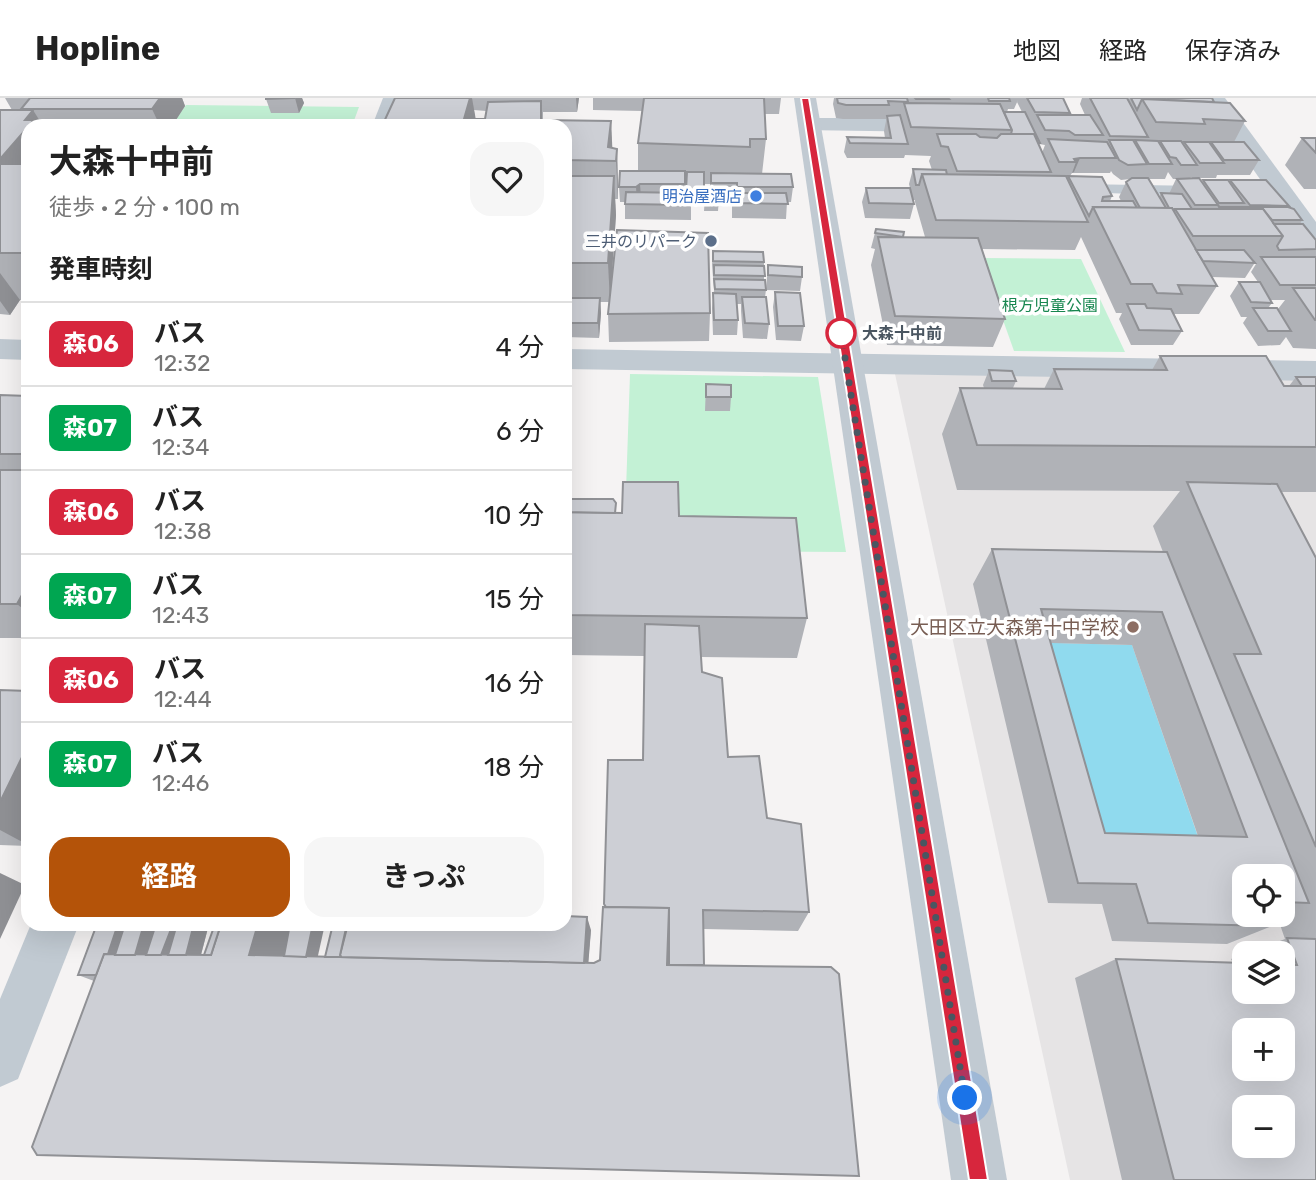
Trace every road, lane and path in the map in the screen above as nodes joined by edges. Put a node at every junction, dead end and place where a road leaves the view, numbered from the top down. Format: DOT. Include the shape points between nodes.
graph roads {
  1 [pos="394,98"];
  2 [pos="1214,98"];
  3 [pos="807,111"];
  4 [pos="386,119"];
  5 [pos="957,125"];
  6 [pos="1059,189"];
  7 [pos="1225,191"];
  8 [pos="1316,240"];
  9 [pos="0,349"];
  10 [pos="21,350"];
  11 [pos="572,359"];
  12 [pos="846,363"];
  13 [pos="1316,371"];
  14 [pos="52,931"];
  15 [pos="0,1061"];
  16 [pos="979,1180"];
  1 -- 4 [label="street"];
  2 -- 8 [label="street" via="1245,131 1274,191"];
  3 -- 5 [label="street"];
  3 -- 12 [label="street"];
  6 -- 7 [label="lane"];
  9 -- 10 [label="street"];
  11 -- 12 [label="street"];
  12 -- 13 [label="street"];
  12 -- 16 [label="street"];
  14 -- 15 [label="street"];
}
